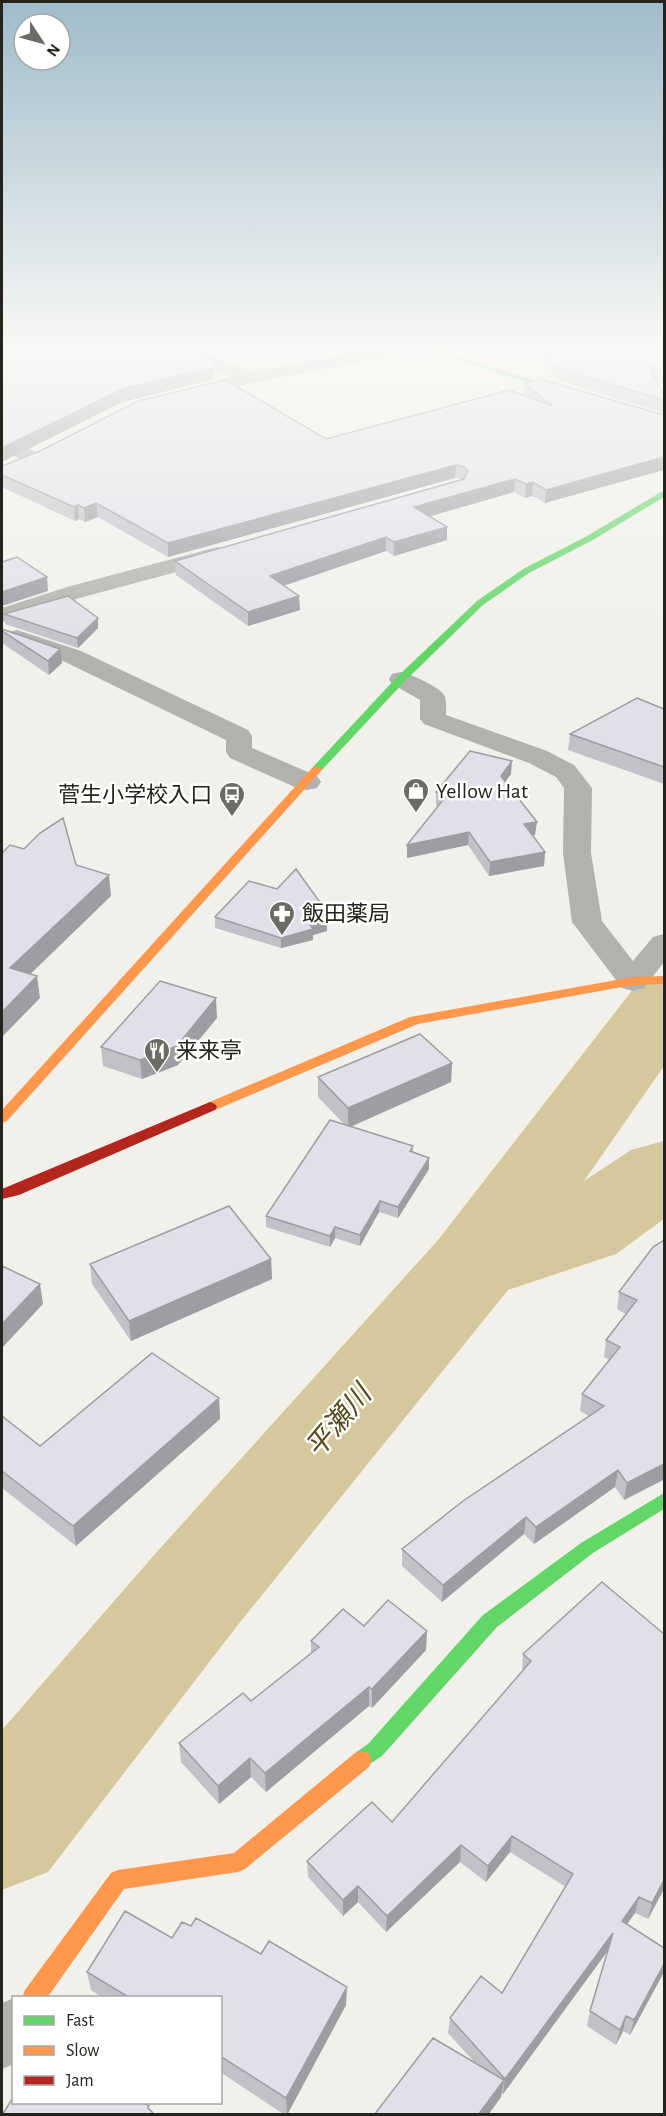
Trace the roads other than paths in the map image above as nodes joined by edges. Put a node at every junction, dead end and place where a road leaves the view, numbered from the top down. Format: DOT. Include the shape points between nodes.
graph roads {
  1 [pos="16,450"];
  2 [pos="50,450"];
  3 [pos="33,458"];
  4 [pos="9,469"];
  5 [pos="664,494"];
  6 [pos="233,549"];
  7 [pos="2,615"];
  8 [pos="2,632"];
  9 [pos="401,679"];
  10 [pos="307,782"];
  11 [pos="664,943"];
  12 [pos="664,980"];
  13 [pos="639,981"];
  14 [pos="2,1118"];
  15 [pos="2,1194"];
  16 [pos="664,1500"];
  17 [pos="34,1996"];
  18 [pos="12,2028"];
  19 [pos="2,2042"];
  1 -- 3 [label="street"];
  2 -- 3 [label="street"];
  3 -- 4 [label="street"];
  5 -- 9 [label="street" via="526,571 480,603"];
  6 -- 7 [label="street"];
  8 -- 10 [label="street" via="72,656 239,736 239,752"];
  9 -- 10 [label="street"];
  9 -- 13 [label="street" via="433,697 433,719 538,757 565,771 578,788 576,853 586,922"];
  10 -- 14 [label="street"];
  11 -- 13 [label="street"];
  12 -- 13 [label="street"];
  13 -- 15 [label="street" via="415,1020"];
  16 -- 17 [label="street" via="587,1548 490,1621 375,1750 238,1862 118,1880"];
  18 -- 19 [label="street"];
}
